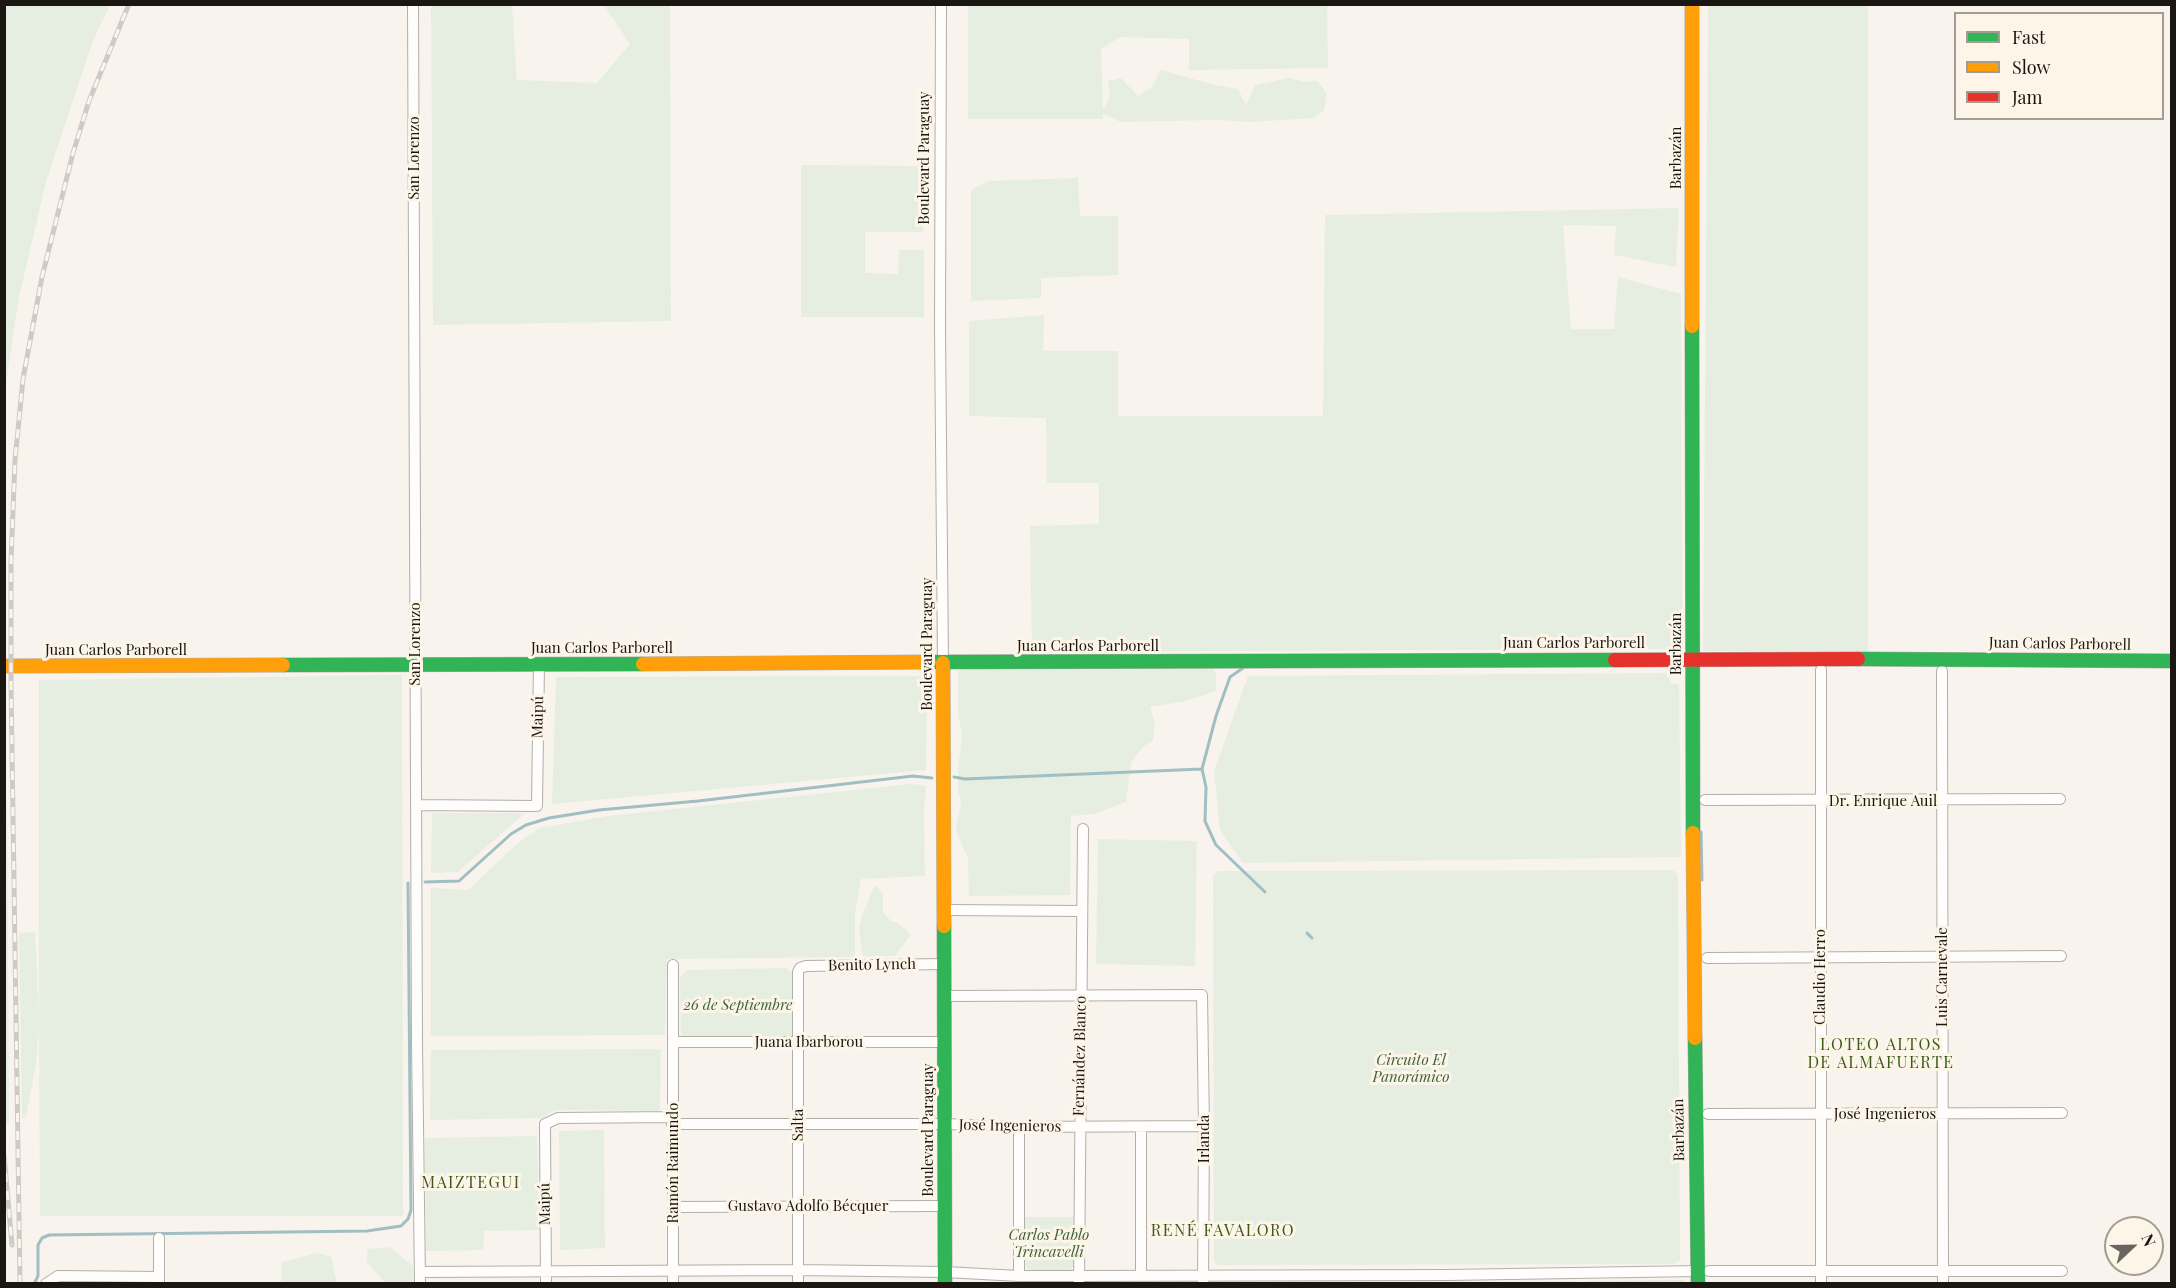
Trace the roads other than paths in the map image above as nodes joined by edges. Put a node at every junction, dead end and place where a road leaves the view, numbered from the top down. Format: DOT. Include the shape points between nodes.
graph roads {
  1 [pos="413,4"];
  2 [pos="941,4"];
  3 [pos="1692,4"];
  4 [pos="1693,659"];
  5 [pos="2172,661"];
  6 [pos="943,663"];
  7 [pos="539,664"];
  8 [pos="415,665"];
  9 [pos="4,666"];
  10 [pos="1821,670"];
  11 [pos="1942,670"];
  12 [pos="2060,799"];
  13 [pos="1705,800"];
  14 [pos="1941,800"];
  15 [pos="1820,801"];
  16 [pos="416,806"];
  17 [pos="1083,829"];
  18 [pos="945,910"];
  19 [pos="1081,911"];
  20 [pos="2061,956"];
  21 [pos="1820,957"];
  22 [pos="1943,957"];
  23 [pos="1707,958"];
  24 [pos="944,964"];
  25 [pos="673,965"];
  26 [pos="800,968"];
  27 [pos="1081,995"];
  28 [pos="944,996"];
  29 [pos="673,1042"];
  30 [pos="798,1042"];
  31 [pos="945,1042"];
  32 [pos="2062,1113"];
  33 [pos="1708,1114"];
  34 [pos="1820,1114"];
  35 [pos="1942,1114"];
  36 [pos="672,1121"];
  37 [pos="544,1124"];
  38 [pos="798,1124"];
  39 [pos="945,1124"];
  40 [pos="1204,1126"];
  41 [pos="1019,1127"];
  42 [pos="1079,1127"];
  43 [pos="1141,1127"];
  44 [pos="797,1206"];
  45 [pos="944,1206"];
  46 [pos="673,1207"];
  47 [pos="159,1238"];
  48 [pos="798,1270"];
  49 [pos="673,1271"];
  50 [pos="1943,1271"];
  51 [pos="2062,1271"];
  52 [pos="420,1272"];
  53 [pos="1821,1272"];
  54 [pos="1141,1275"];
  55 [pos="1702,1275"];
  56 [pos="1019,1276"];
  57 [pos="546,1278"];
  58 [pos="945,1278"];
  59 [pos="1203,1279"];
  60 [pos="159,1280"];
  61 [pos="1079,1280"];
  62 [pos="1448,1280"];
  63 [pos="46,1284"];
  64 [pos="420,1284"];
  65 [pos="673,1284"];
  66 [pos="798,1284"];
  67 [pos="1821,1284"];
  68 [pos="1943,1284"];
  1 -- 8 [label="street, San Lorenzo"];
  2 -- 6 [label="street, Boulevard Paraguay"];
  3 -- 4 [label="street, Barbazán"];
  4 -- 5 [label="street, Juan Carlos Parborell"];
  4 -- 6 [label="street, Juan Carlos Parborell"];
  4 -- 55 [label="street, Barbazán"];
  6 -- 7 [label="street, Juan Carlos Parborell"];
  6 -- 18 [label="street, Boulevard Paraguay"];
  7 -- 8 [label="street, Juan Carlos Parborell"];
  7 -- 16 [label="street, Maipú" via="537,806"];
  8 -- 9 [label="street, Juan Carlos Parborell"];
  8 -- 16 [label="street, San Lorenzo"];
  10 -- 15 [label="street, Claudio Herro"];
  11 -- 14 [label="street, Luis Carnevale"];
  12 -- 14 [label="street, Dr. Enrique Auil"];
  13 -- 15 [label="street, Dr. Enrique Auil"];
  14 -- 15 [label="street, Dr. Enrique Auil"];
  14 -- 22 [label="street, Luis Carnevale"];
  15 -- 21 [label="street, Claudio Herro"];
  16 -- 52 [label="street, San Lorenzo"];
  17 -- 19 [label="street, Fernández Blanco"];
  18 -- 19 [label="street"];
  18 -- 24 [label="street, Boulevard Paraguay"];
  19 -- 27 [label="street, Fernández Blanco"];
  20 -- 22 [label="street"];
  21 -- 22 [label="street"];
  21 -- 23 [label="street"];
  21 -- 34 [label="street, Claudio Herro"];
  22 -- 35 [label="street, Luis Carnevale"];
  24 -- 26 [label="street, Benito Lynch"];
  24 -- 28 [label="street, Boulevard Paraguay"];
  25 -- 29 [label="street, Ramón Raimundo"];
  26 -- 30 [label="street, Salta"];
  27 -- 28 [label="street"];
  27 -- 40 [label="street, Irlanda" via="1202,994"];
  27 -- 42 [label="street, Fernández Blanco"];
  28 -- 31 [label="street, Boulevard Paraguay"];
  29 -- 30 [label="street, Juana Ibarborou"];
  29 -- 36 [label="street, Ramón Raimundo"];
  30 -- 31 [label="street, Juana Ibarborou"];
  30 -- 38 [label="street, Salta"];
  31 -- 39 [label="street, Boulevard Paraguay"];
  32 -- 35 [label="street, José Ingenieros"];
  33 -- 34 [label="street, José Ingenieros"];
  34 -- 35 [label="street, José Ingenieros"];
  34 -- 53 [label="street, Claudio Herro"];
  35 -- 50 [label="street, Luis Carnevale"];
  36 -- 37 [label="street, José Ingenieros" via="558,1118"];
  36 -- 38 [label="street, José Ingenieros"];
  36 -- 46 [label="street, Ramón Raimundo"];
  37 -- 57 [label="street, Maipú"];
  38 -- 39 [label="street, José Ingenieros"];
  38 -- 44 [label="street, Salta"];
  39 -- 41 [label="street, José Ingenieros"];
  39 -- 45 [label="street, Boulevard Paraguay"];
  40 -- 43 [label="street, José Ingenieros"];
  40 -- 59 [label="street, Irlanda"];
  41 -- 42 [label="street, José Ingenieros"];
  41 -- 56 [label="street"];
  42 -- 43 [label="street, José Ingenieros"];
  42 -- 61 [label="street, Fernández Blanco"];
  43 -- 54 [label="street"];
  44 -- 45 [label="street, Gustavo Adolfo Bécquer"];
  44 -- 46 [label="street, Gustavo Adolfo Bécquer"];
  44 -- 48 [label="street, Salta"];
  45 -- 58 [label="street, Boulevard Paraguay"];
  46 -- 49 [label="street, Ramón Raimundo"];
  47 -- 60 [label="street"];
  48 -- 49 [label="street"];
  48 -- 58 [label="street"];
  48 -- 66 [label="street, Salta"];
  49 -- 57 [label="street"];
  49 -- 65 [label="street, Ramón Raimundo"];
  50 -- 51 [label="street"];
  50 -- 53 [label="street"];
  50 -- 68 [label="street, Luis Carnevale"];
  52 -- 57 [label="street"];
  52 -- 64 [label="street, San Lorenzo"];
  53 -- 55 [label="street"];
  53 -- 67 [label="street, Claudio Herro"];
  54 -- 59 [label="street"];
  54 -- 61 [label="street"];
  55 -- 62 [label="street"];
  56 -- 58 [label="street"];
  56 -- 61 [label="street"];
  59 -- 62 [label="street"];
  60 -- 63 [label="street" via="58,1276"];
}
